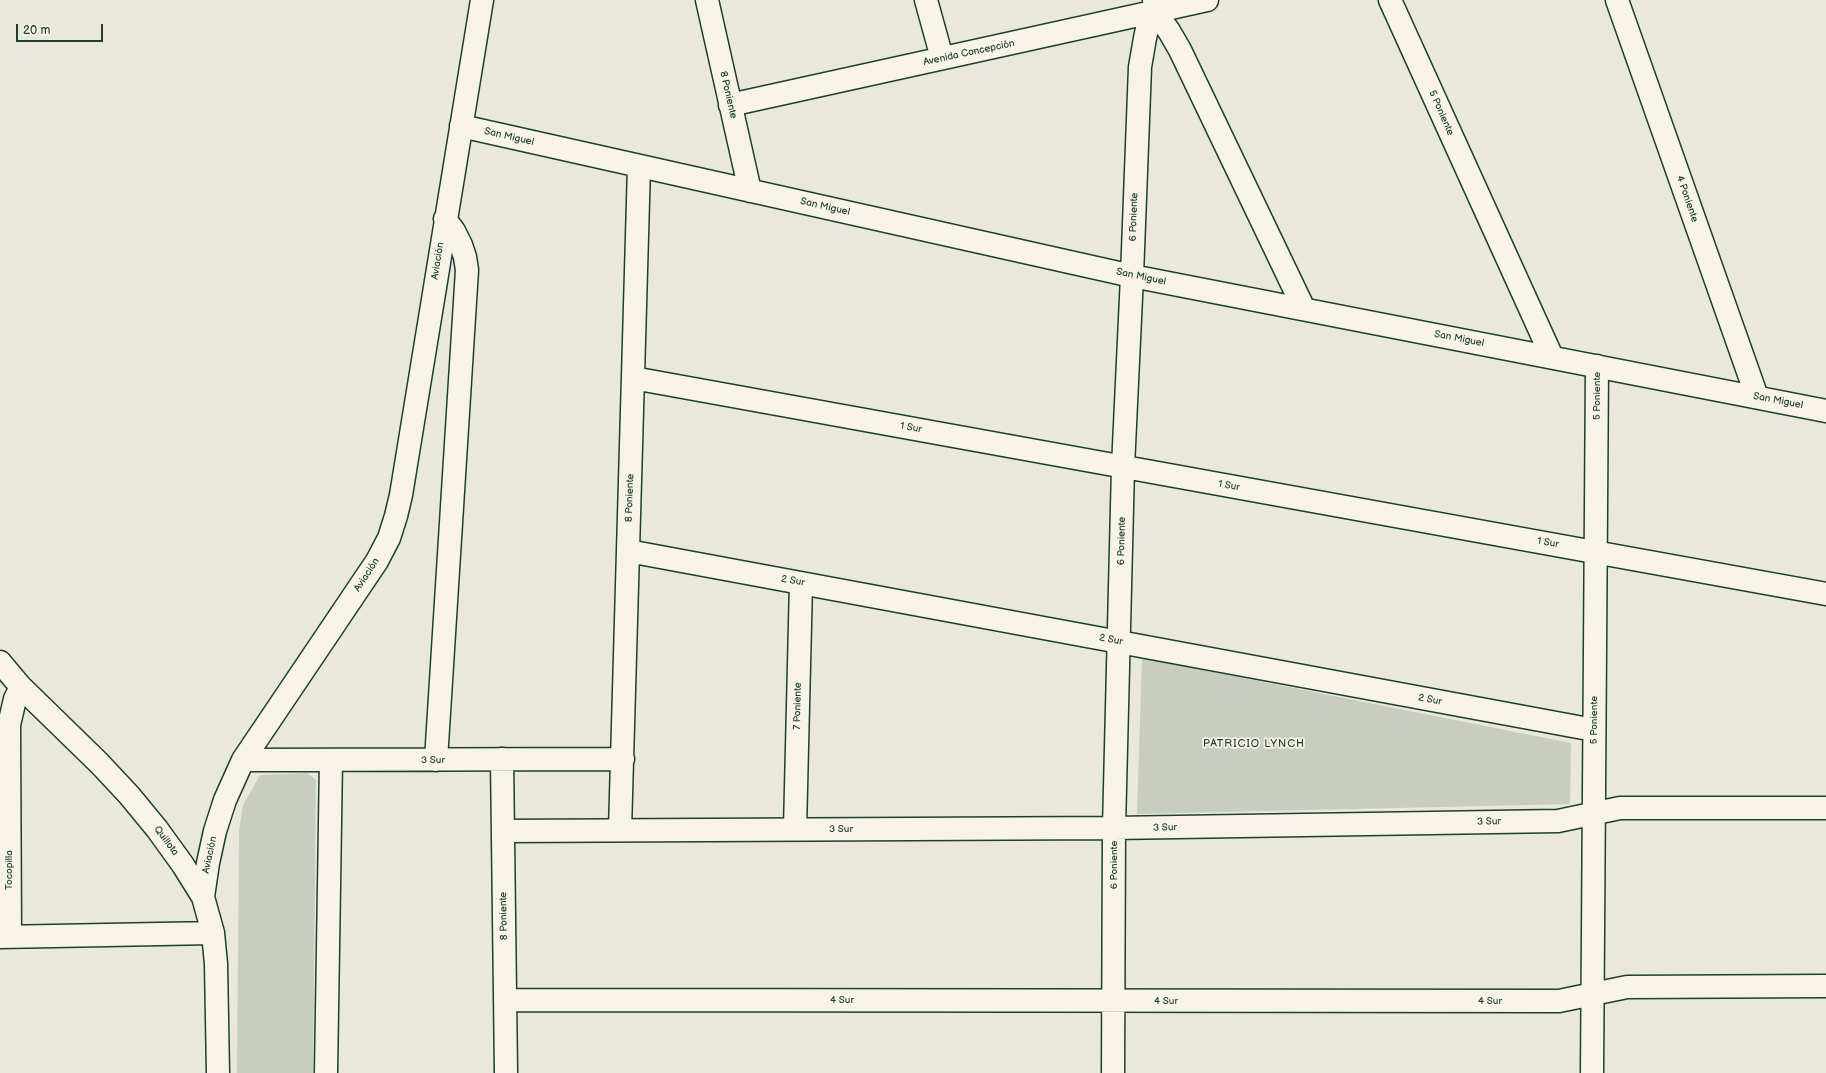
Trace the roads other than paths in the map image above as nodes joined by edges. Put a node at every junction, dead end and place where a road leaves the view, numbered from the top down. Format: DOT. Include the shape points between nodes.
graph roads {
  1 [pos="482,0"];
  2 [pos="706,0"];
  3 [pos="926,0"];
  4 [pos="1207,0"];
  5 [pos="1390,0"];
  6 [pos="1617,0"];
  7 [pos="1155,6"];
  8 [pos="942,58"];
  9 [pos="730,105"];
  10 [pos="461,126"];
  11 [pos="639,166"];
  12 [pos="750,191"];
  13 [pos="445,219"];
  14 [pos="1132,276"];
  15 [pos="1304,309"];
  16 [pos="1552,357"];
  17 [pos="1597,366"];
  18 [pos="633,378"];
  19 [pos="1758,398"];
  20 [pos="1826,411"];
  21 [pos="1123,467"];
  22 [pos="628,551"];
  23 [pos="1596,552"];
  24 [pos="801,582"];
  25 [pos="1826,594"];
  26 [pos="1120,642"];
  27 [pos="0,662"];
  28 [pos="21,687"];
  29 [pos="1594,730"];
  30 [pos="623,759"];
  31 [pos="243,760"];
  32 [pos="331,760"];
  33 [pos="436,760"];
  34 [pos="502,760"];
  35 [pos="1826,808"];
  36 [pos="1594,813"];
  37 [pos="1114,828"];
  38 [pos="795,829"];
  39 [pos="620,830"];
  40 [pos="503,831"];
  41 [pos="203,897"];
  42 [pos="213,933"];
  43 [pos="5,936"];
  44 [pos="1826,986"];
  45 [pos="1592,994"];
  46 [pos="505,1000"];
  47 [pos="1113,1001"];
  48 [pos="218,1073"];
  49 [pos="326,1073"];
  50 [pos="506,1073"];
  51 [pos="1113,1073"];
  52 [pos="1592,1073"];
  1 -- 10 [label="street, Aviación"];
  2 -- 9 [label="street, 8 Poniente"];
  3 -- 8 [label="street"];
  4 -- 7 [label="street, Avenida Concepción"];
  5 -- 16 [label="street, 5 Poniente"];
  6 -- 19 [label="street, 4 Poniente"];
  7 -- 8 [label="street, Avenida Concepción"];
  7 -- 14 [label="street, 6 Poniente" via="1146,31 1140,67"];
  7 -- 15 [label="street" via="1180,50"];
  8 -- 9 [label="street, Avenida Concepción"];
  9 -- 12 [label="street, 8 Poniente"];
  10 -- 11 [label="street, San Miguel"];
  10 -- 13 [label="street, Aviación"];
  11 -- 12 [label="street, San Miguel"];
  11 -- 18 [label="street, 8 Poniente"];
  12 -- 14 [label="street, San Miguel"];
  13 -- 31 [label="street, Aviación" via="401,495 389,538 377,561"];
  13 -- 33 [label="street, Aviación" via="461,245 467,270"];
  14 -- 15 [label="street, San Miguel"];
  14 -- 21 [label="street, 6 Poniente"];
  15 -- 16 [label="street, San Miguel"];
  16 -- 17 [label="street, San Miguel"];
  17 -- 19 [label="street, San Miguel"];
  17 -- 23 [label="street, 5 Poniente"];
  18 -- 21 [label="street, 1 Sur"];
  18 -- 22 [label="street, 8 Poniente"];
  19 -- 20 [label="street, San Miguel"];
  21 -- 23 [label="street, 1 Sur"];
  21 -- 26 [label="street, 6 Poniente"];
  22 -- 24 [label="street, 2 Sur"];
  22 -- 30 [label="street, 8 Poniente"];
  23 -- 25 [label="street, 1 Sur"];
  23 -- 29 [label="street, 5 Poniente"];
  24 -- 26 [label="street, 2 Sur"];
  24 -- 38 [label="street, 7 Poniente"];
  26 -- 29 [label="street, 2 Sur"];
  26 -- 37 [label="street, 6 Poniente"];
  27 -- 28 [label="street, Quillota"];
  28 -- 41 [label="street, Quillota" via="129,795 184,865"];
  28 -- 43 [label="street, Tocopilla" via="15,699 9,725"];
  29 -- 36 [label="street, 5 Poniente"];
  30 -- 34 [label="street, 3 Sur"];
  30 -- 39 [label="street, 8 Poniente"];
  31 -- 32 [label="street, 3 Sur"];
  31 -- 41 [label="street, Aviación" via="225,800 215,831"];
  32 -- 33 [label="street, 3 Sur"];
  32 -- 49 [label="street"];
  33 -- 34 [label="street, 3 Sur"];
  34 -- 40 [label="street, 8 Poniente"];
  35 -- 36 [label="street, 3 Sur" via="1620,808"];
  36 -- 37 [label="street, 3 Sur" via="1558,821"];
  36 -- 45 [label="street, 5 Poniente"];
  37 -- 38 [label="street, 3 Sur"];
  37 -- 47 [label="street, 6 Poniente"];
  38 -- 39 [label="street, 3 Sur"];
  39 -- 40 [label="street, 3 Sur"];
  40 -- 46 [label="street, 8 Poniente"];
  41 -- 42 [label="street, Quillota"];
  42 -- 43 [label="street, Tocopilla"];
  42 -- 48 [label="street, Quillota"];
  44 -- 45 [label="street, 4 Sur" via="1627,987"];
  45 -- 47 [label="street, 4 Sur" via="1559,1001"];
  45 -- 52 [label="street, 5 Poniente"];
  46 -- 47 [label="street, 4 Sur"];
  46 -- 50 [label="street, 8 Poniente"];
  47 -- 51 [label="street, 6 Poniente"];
}
